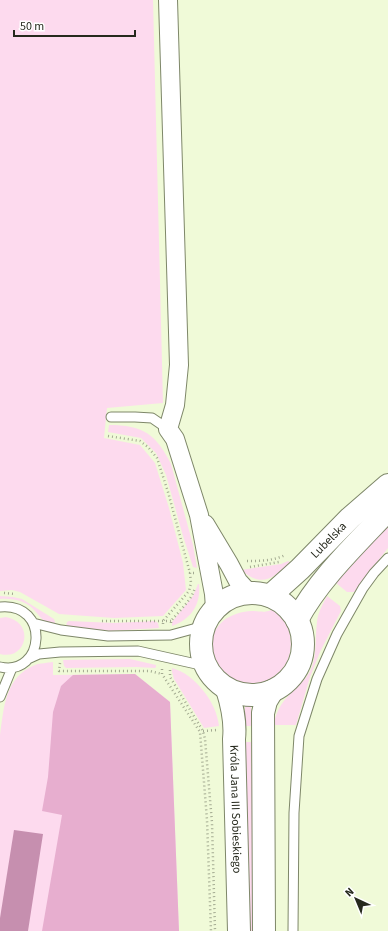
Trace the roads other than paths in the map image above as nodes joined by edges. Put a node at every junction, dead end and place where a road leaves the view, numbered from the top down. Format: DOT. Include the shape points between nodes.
graph roads {
  1 [pos="168,0"];
  2 [pos="110,417"];
  3 [pos="168,429"];
  4 [pos="388,485"];
  5 [pos="388,510"];
  6 [pos="199,515"];
  7 [pos="388,558"];
  8 [pos="260,594"];
  9 [pos="0,607"];
  10 [pos="210,617"];
  11 [pos="298,620"];
  12 [pos="33,622"];
  13 [pos="28,659"];
  14 [pos="205,666"];
  15 [pos="0,667"];
  16 [pos="12,668"];
  17 [pos="227,689"];
  18 [pos="272,691"];
  19 [pos="0,697"];
  20 [pos="240,931"];
  21 [pos="264,931"];
  22 [pos="294,931"];
  1 -- 3 [label="street" via="179,365 175,405"];
  2 -- 3 [label="lane" via="152,418"];
  3 -- 6 [label="street" via="175,440"];
  4 -- 8 [label="main road, Lubelska" via="350,518 300,569"];
  5 -- 11 [label="main road, Lubelska" via="324,581"];
  6 -- 8 [label="street" via="238,581"];
  6 -- 10 [label="street" via="214,594"];
  7 -- 22 [label="lane" via="374,573 349,610 317,679 299,736 294,813"];
  8 -- 10 [label="main road" via="231,597"];
  8 -- 11 [label="main road" via="286,606"];
  9 -- 12 [label="lane" via="15,608"];
  10 -- 12 [label="lane" via="171,635 108,636 61,630"];
  10 -- 14 [label="main road" via="201,634"];
  11 -- 18 [label="main road" via="303,640 300,661 289,679"];
  12 -- 13 [label="lane" via="36,645"];
  13 -- 14 [label="lane" via="39,654 60,652 138,651"];
  13 -- 16 [label="lane"];
  14 -- 17 [label="main road" via="214,679"];
  15 -- 16 [label="lane"];
  16 -- 19 [label="lane"];
  17 -- 18 [label="main road" via="254,695"];
  17 -- 20 [label="main road, Króla Jana III Sobieskiego" via="235,729"];
  18 -- 21 [label="main road" via="263,713"];
}
